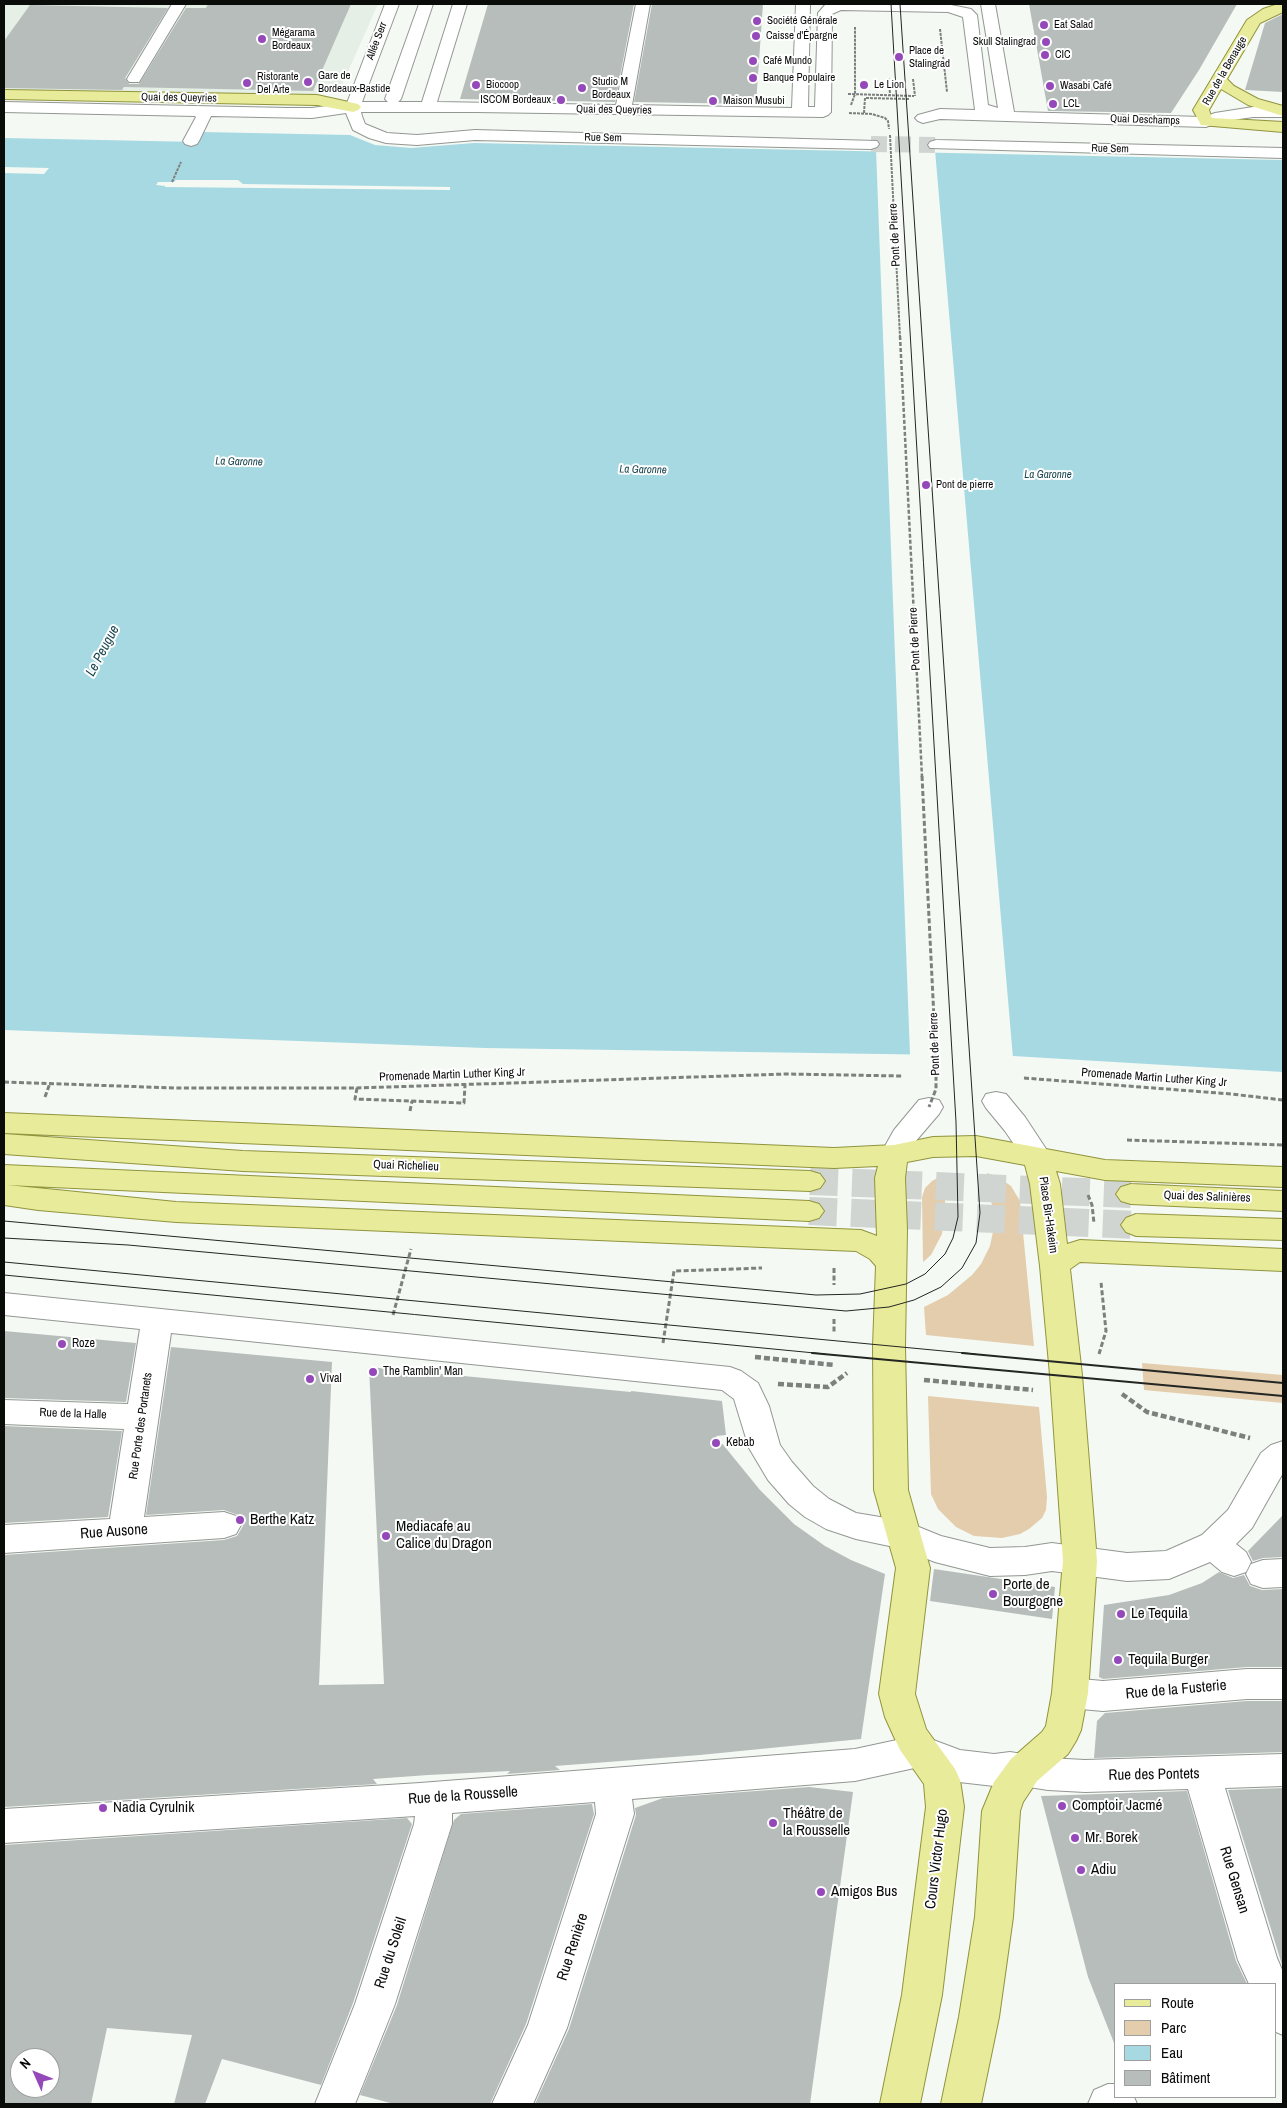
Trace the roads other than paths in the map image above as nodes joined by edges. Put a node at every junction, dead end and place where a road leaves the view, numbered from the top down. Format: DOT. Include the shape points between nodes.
graph roads {
  1 [pos="179,4"];
  2 [pos="392,4"];
  3 [pos="426,4"];
  4 [pos="460,4"];
  5 [pos="643,4"];
  6 [pos="803,4"];
  7 [pos="988,4"];
  8 [pos="1260,4"];
  9 [pos="1268,4"];
  10 [pos="1283,7"];
  11 [pos="1254,20"];
  12 [pos="134,79"];
  13 [pos="1220,80"];
  14 [pos="4,96"];
  15 [pos="393,99"];
  16 [pos="4,102"];
  17 [pos="4,107"];
  18 [pos="353,107"];
  19 [pos="428,107"];
  20 [pos="623,110"];
  21 [pos="203,111"];
  22 [pos="1283,111"];
  23 [pos="800,112"];
  24 [pos="1007,116"];
  25 [pos="923,118"];
  26 [pos="1206,122"];
  27 [pos="1283,127"];
  28 [pos="191,141"];
  29 [pos="872,144"];
  30 [pos="936,145"];
  31 [pos="1283,153"];
  32 [pos="996,1100"];
  33 [pos="929,1107"];
  34 [pos="4,1123"];
  35 [pos="4,1144"];
  36 [pos="894,1155"];
  37 [pos="1038,1158"];
  38 [pos="4,1175"];
  39 [pos="1283,1176"];
  40 [pos="810,1181"];
  41 [pos="1131,1194"];
  42 [pos="4,1195"];
  43 [pos="1283,1201"];
  44 [pos="809,1210"];
  45 [pos="1136,1225"];
  46 [pos="1283,1230"];
  47 [pos="1283,1260"];
  48 [pos="891,1264"];
  49 [pos="1055,1266"];
  50 [pos="4,1304"];
  51 [pos="157,1320"];
  52 [pos="4,1412"];
  53 [pos="142,1417"];
  54 [pos="1270,1447"];
  55 [pos="224,1525"];
  56 [pos="125,1532"];
  57 [pos="904,1535"];
  58 [pos="4,1539"];
  59 [pos="1080,1561"];
  60 [pos="1249,1563"];
  61 [pos="1283,1684"];
  62 [pos="1070,1693"];
  63 [pos="920,1751"];
  64 [pos="1024,1770"];
  65 [pos="1283,1770"];
  66 [pos="1202,1774"];
  67 [pos="612,1784"];
  68 [pos="434,1798"];
  69 [pos="4,1826"];
  70 [pos="1269,1983"];
  71 [pos="1277,2001"];
  72 [pos="1283,2016"];
  73 [pos="335,2104"];
  74 [pos="512,2104"];
  75 [pos="900,2104"];
  76 [pos="961,2104"];
  77 [pos="1108,2104"];
  78 [pos="1117,2104"];
  1 -- 12 [label="street"];
  2 -- 18 [label="street, Allée Serr"];
  3 -- 15 [label="street"];
  4 -- 19 [label="street"];
  5 -- 20 [label="street"];
  6 -- 23 [label="street"];
  7 -- 24 [label="street"];
  8 -- 11 [label="main road, Rue de la Benauge" via="1254,10"];
  9 -- 10 [label="main road"];
  10 -- 11 [label="main road"];
  11 -- 13 [label="main road, Rue de la Benauge"];
  13 -- 22 [label="main road" via="1253,102"];
  13 -- 26 [label="main road, Rue de la Benauge" via="1201,110"];
  14 -- 18 [label="main road, Quai des Queyries" via="317,100"];
  16 -- 18 [label="main road, Quai des Queyries"];
  17 -- 21 [label="street"];
  18 -- 19 [label="street, Quai des Queyries"];
  18 -- 21 [label="street" via="312,113"];
  18 -- 29 [label="street, Rue Sem" via="359,127 394,140 475,135"];
  19 -- 20 [label="street, Quai des Queyries"];
  20 -- 23 [label="street, Quai des Queyries"];
  21 -- 28 [label="street" via="204,117"];
  22 -- 26 [label="street" via="1253,112"];
  23 -- 24 [label="street" via="823,112 825,17 827,10 841,6 939,8 970,14 982,108"];
  24 -- 25 [label="street" via="940,114"];
  24 -- 26 [label="street, Quai Deschamps"];
  26 -- 27 [label="main road, Quai Deschamps"];
  30 -- 31 [label="street, Rue Sem"];
  32 -- 37 [label="street"];
  33 -- 36 [label="street" via="904,1137"];
  34 -- 36 [label="main road" via="834,1158"];
  35 -- 40 [label="main road, Quai Richelieu" via="243,1161"];
  36 -- 37 [label="main road" via="956,1145"];
  36 -- 48 [label="main road" via="890,1178"];
  37 -- 39 [label="main road" via="1105,1170"];
  37 -- 49 [label="main road, Place Bir-Hakeim" via="1045,1184"];
  38 -- 44 [label="main road" via="245,1188"];
  41 -- 43 [label="main road, Quai des Salinières"];
  42 -- 48 [label="main road" via="176,1212 861,1241 881,1251"];
  45 -- 46 [label="main road"];
  47 -- 49 [label="main road" via="1080,1251 1066,1255"];
  48 -- 57 [label="main road" via="888,1353 891,1490"];
  49 -- 59 [label="main road, Place Bir-Hakeim"];
  50 -- 51 [label="street"];
  51 -- 53 [label="street, Rue Porte des Portanets"];
  51 -- 57 [label="street" via="739,1368 765,1448 801,1494 838,1520"];
  52 -- 53 [label="street, Rue de la Halle"];
  53 -- 56 [label="street, Rue Porte des Portanets"];
  54 -- 60 [label="street" via="1273,1462 1240,1519"];
  55 -- 56 [label="street, Rue Ausone"];
  56 -- 58 [label="street, Rue Ausone"];
  57 -- 59 [label="street" via="935,1548 990,1562 1052,1558"];
  57 -- 63 [label="main road, Cours Victor Hugo" via="913,1568 898,1694 902,1717"];
  59 -- 60 [label="street" via="1127,1567"];
  59 -- 62 [label="main road"];
  61 -- 62 [label="street, Rue de la Fusterie" via="1103,1696"];
  62 -- 64 [label="main road" via="1063,1730 1056,1743"];
  63 -- 64 [label="street, Rue des Pontets" via="958,1766"];
  63 -- 67 [label="street, Rue de la Rousselle" via="855,1765"];
  63 -- 75 [label="main road, Cours Victor Hugo" via="942,1780 945,1807 922,1996"];
  64 -- 66 [label="street, Rue des Pontets" via="1085,1776"];
  64 -- 76 [label="main road" via="1007,1794 1002,1811 994,1917 979,2017"];
  65 -- 66 [label="street, Rue des Pontets"];
  66 -- 70 [label="street, Rue Gensan" via="1258,1960"];
  67 -- 68 [label="street, Rue de la Rousselle"];
  67 -- 74 [label="street, Rue Renière" via="615,1814 547,2028"];
  68 -- 69 [label="street, Rue de la Rousselle"];
  68 -- 73 [label="street, Rue du Soleil" via="433,1824 378,1995"];
  71 -- 72 [label="street"];
  77 -- 78 [label="street"];
}
